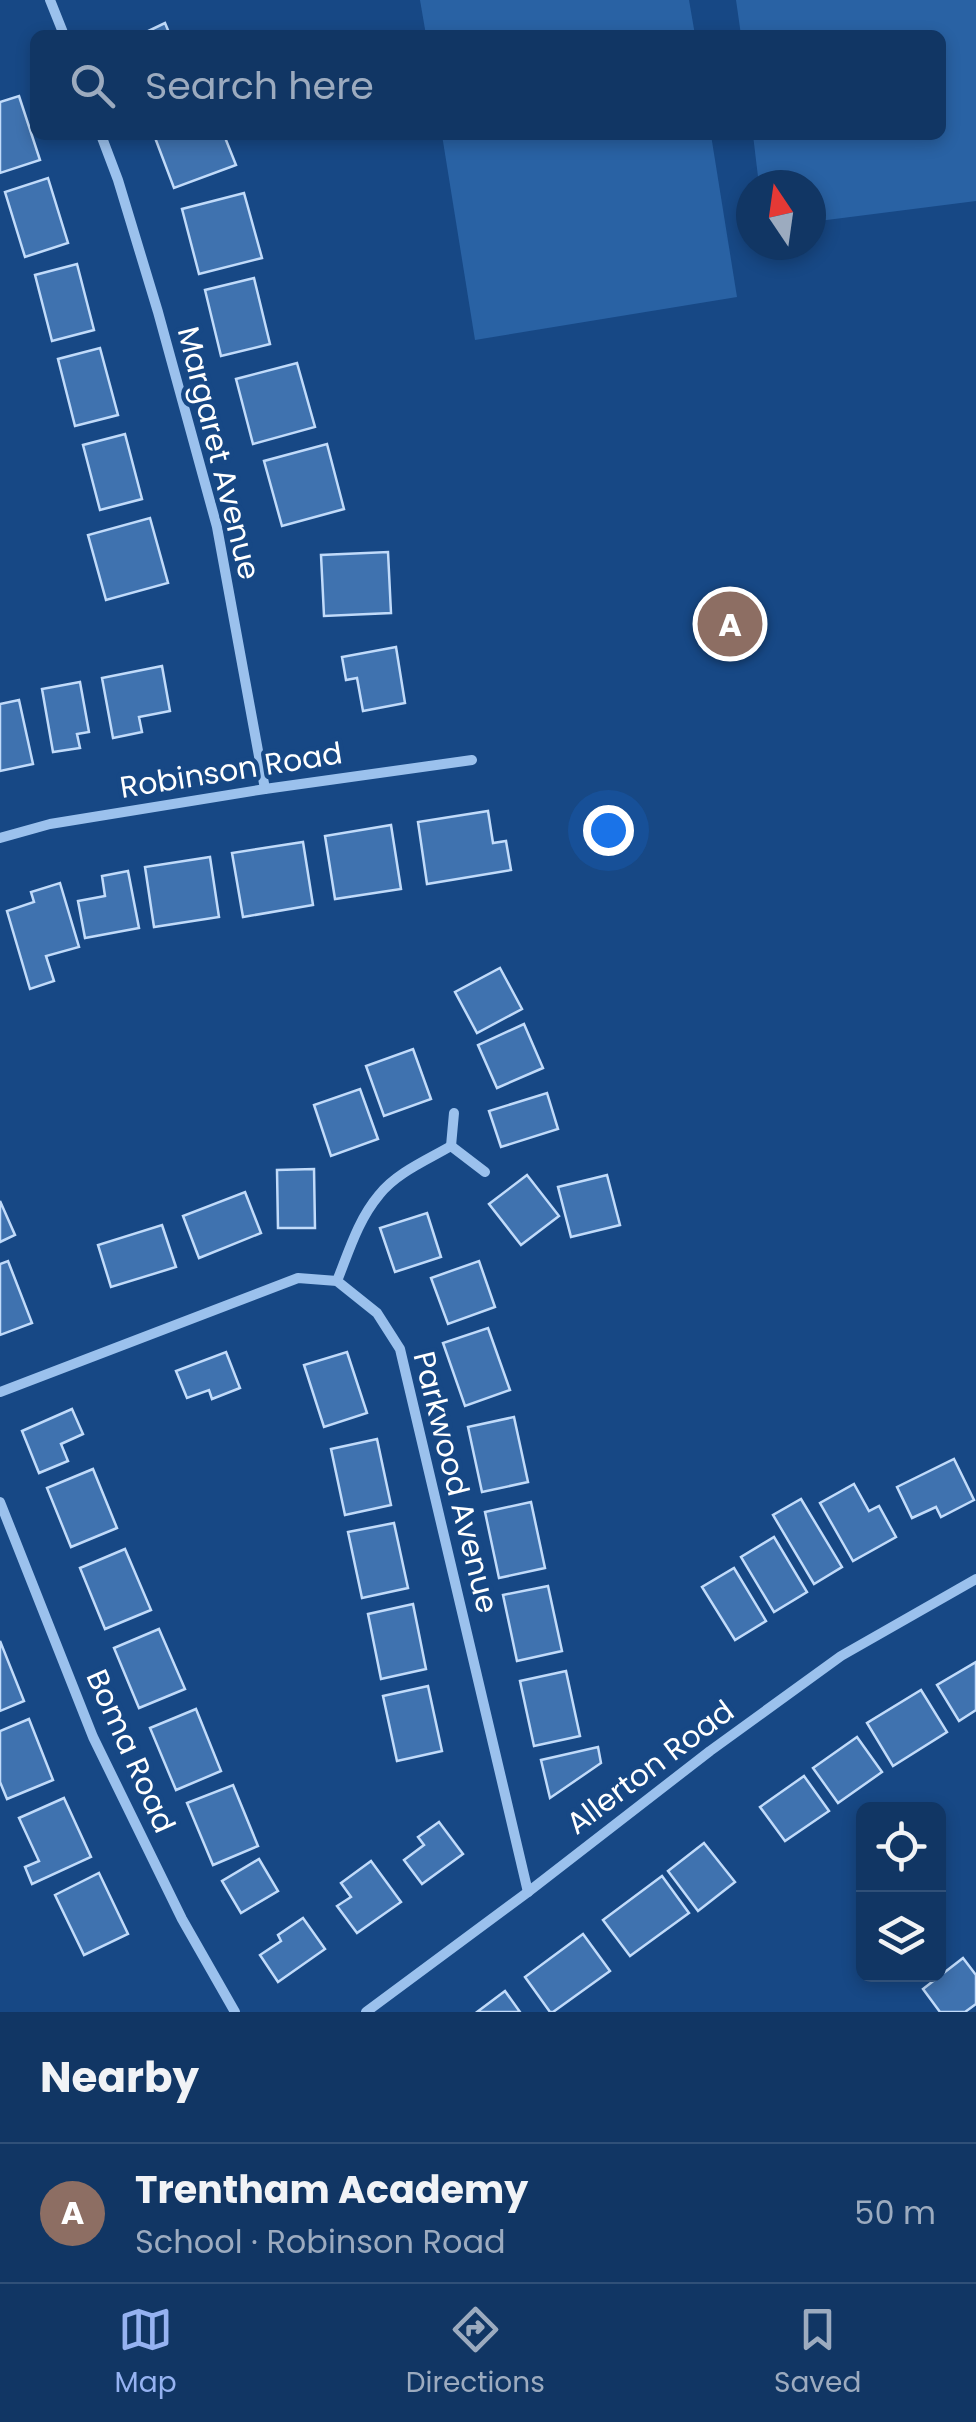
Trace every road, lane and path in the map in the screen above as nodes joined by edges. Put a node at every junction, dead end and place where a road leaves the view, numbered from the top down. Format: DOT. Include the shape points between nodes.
graph roads {
  1 [pos="50,0"];
  2 [pos="62,30"];
  3 [pos="104,140"];
  4 [pos="472,760"];
  5 [pos="265,789"];
  6 [pos="0,838"];
  7 [pos="454,1113"];
  8 [pos="451,1146"];
  9 [pos="485,1172"];
  10 [pos="337,1281"];
  11 [pos="0,1392"];
  12 [pos="0,1502"];
  13 [pos="976,1579"];
  14 [pos="528,1892"];
  15 [pos="235,2012"];
  16 [pos="366,2012"];
  1 -- 2 [label="street"];
  3 -- 5 [label="street, Margaret Avenue" via="217,527"];
  4 -- 5 [label="street, Robinson Road"];
  5 -- 6 [label="street, Robinson Road"];
  7 -- 8 [label="street"];
  8 -- 9 [label="street"];
  8 -- 10 [label="street" via="380,1192"];
  10 -- 11 [label="street" via="298,1278"];
  10 -- 14 [label="street, Parkwood Avenue" via="378,1313 400,1349"];
  12 -- 15 [label="street, Boma Road" via="93,1737"];
  13 -- 14 [label="street, Allerton Road" via="841,1656"];
  14 -- 16 [label="street, Allerton Road"];
}
